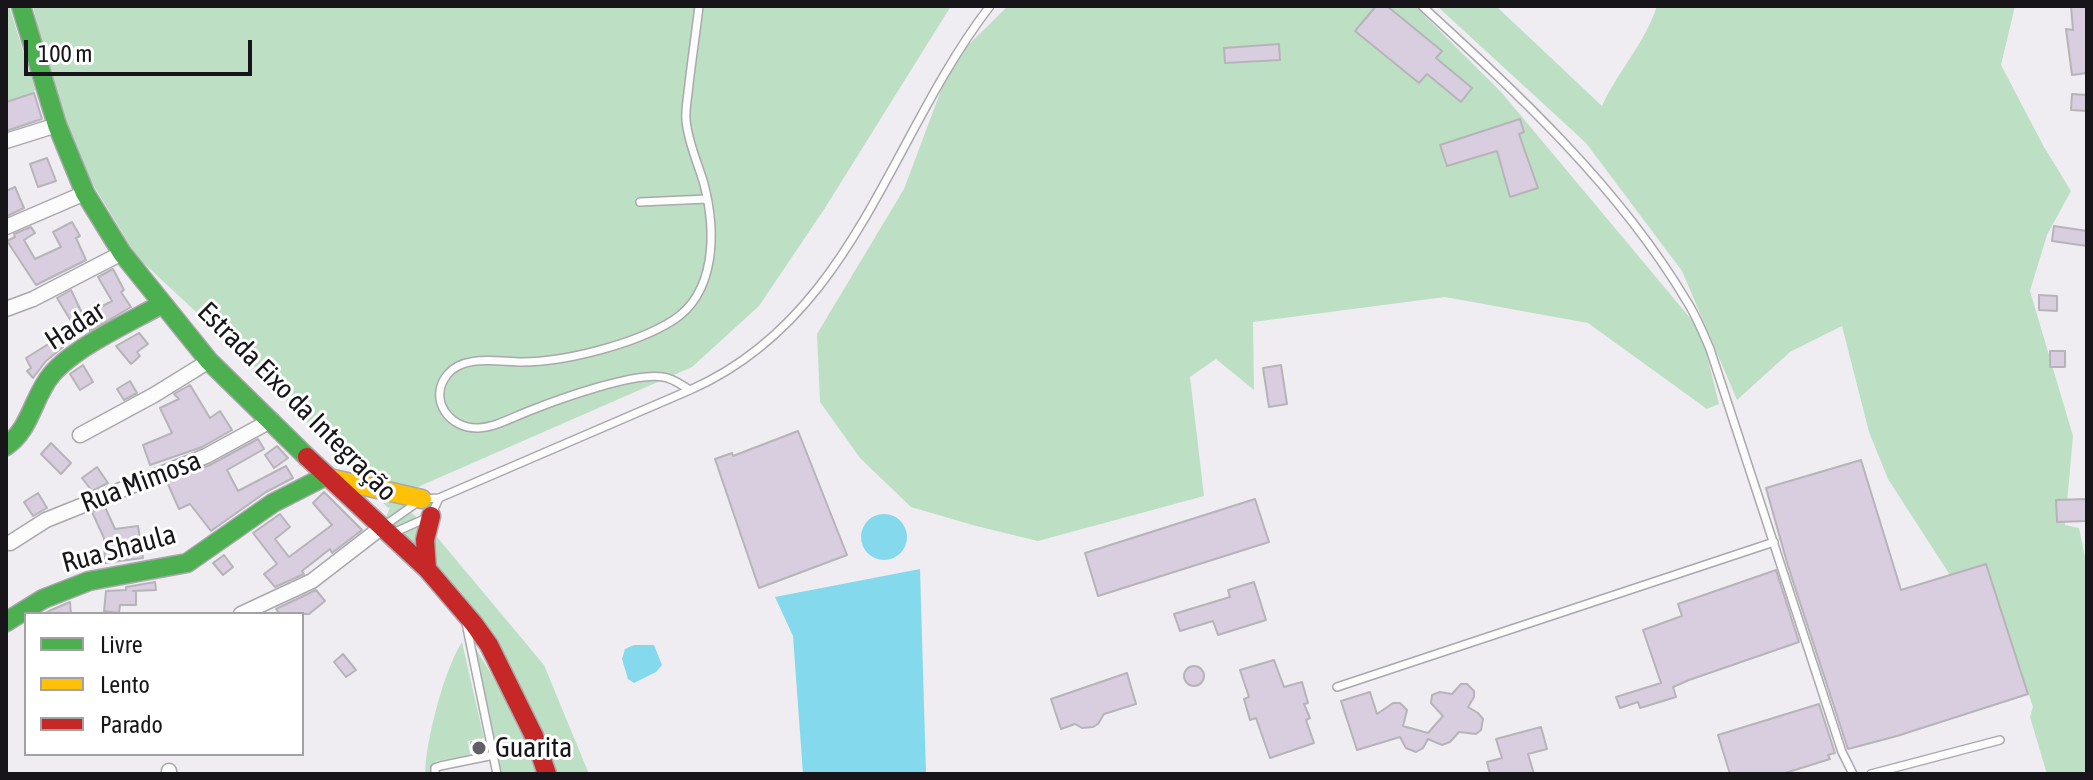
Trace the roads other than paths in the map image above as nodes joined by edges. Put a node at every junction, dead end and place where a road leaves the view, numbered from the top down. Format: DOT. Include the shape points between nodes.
graph roads {
  1 [pos="21,6"];
  2 [pos="699,6"];
  3 [pos="990,6"];
  4 [pos="1422,6"];
  5 [pos="57,125"];
  6 [pos="6,141"];
  7 [pos="85,193"];
  8 [pos="707,199"];
  9 [pos="640,202"];
  10 [pos="6,227"];
  11 [pos="122,253"];
  12 [pos="162,304"];
  13 [pos="6,309"];
  14 [pos="209,361"];
  15 [pos="690,390"];
  16 [pos="272,420"];
  17 [pos="80,435"];
  18 [pos="6,446"];
  19 [pos="328,477"];
  20 [pos="431,498"];
  21 [pos="431,516"];
  22 [pos="386,531"];
  23 [pos="1774,542"];
  24 [pos="10,543"];
  25 [pos="427,569"];
  26 [pos="463,610"];
  27 [pos="245,612"];
  28 [pos="6,622"];
  29 [pos="1337,687"];
  30 [pos="2000,740"];
  31 [pos="494,755"];
  32 [pos="435,774"];
  33 [pos="497,774"];
  34 [pos="547,774"];
  35 [pos="1853,774"];
  36 [pos="1871,774"];
  1 -- 5 [label="main road, Estrada Eixo da Integração"];
  2 -- 8 [label="lane" via="686,117"];
  3 -- 15 [label="lane" via="966,36 838,262 797,315 755,354"];
  4 -- 23 [label="lane" via="1520,96 1616,198 1687,301 1710,349"];
  5 -- 6 [label="street"];
  5 -- 7 [label="main road, Estrada Eixo da Integração"];
  7 -- 10 [label="street"];
  7 -- 11 [label="main road, Estrada Eixo da Integração"];
  8 -- 9 [label="lane"];
  8 -- 15 [label="lane" via="706,282 674,320 566,358 467,362 454,367 441,390 453,423 480,428 644,378 672,379"];
  11 -- 12 [label="main road, Estrada Eixo da Integração"];
  11 -- 13 [label="street"];
  12 -- 14 [label="main road, Estrada Eixo da Integração"];
  12 -- 18 [label="main road, Hadar" via="55,369 20,437"];
  14 -- 16 [label="main road, Estrada Eixo da Integração"];
  14 -- 17 [label="street"];
  15 -- 20 [label="lane"];
  16 -- 19 [label="main road, Estrada Eixo da Integração"];
  16 -- 24 [label="street, Rua Mimosa" via="206,456 61,512"];
  19 -- 20 [label="main road"];
  19 -- 22 [label="main road, Estrada Eixo da Integração"];
  19 -- 28 [label="main road, Rua Shaula" via="273,503 187,563 89,581 43,599"];
  20 -- 21 [label="lane"];
  20 -- 22 [label="lane" via="397,515"];
  21 -- 22 [label="lane"];
  21 -- 25 [label="main road" via="425,540"];
  22 -- 25 [label="main road, Estrada Eixo da Integração"];
  22 -- 27 [label="street" via="312,581"];
  23 -- 29 [label="lane"];
  23 -- 35 [label="lane"];
  25 -- 26 [label="main road, Estrada Eixo da Integração"];
  26 -- 31 [label="lane"];
  26 -- 34 [label="main road, Estrada Eixo da Integração" via="489,645"];
  30 -- 36 [label="lane"];
  31 -- 32 [label="lane" via="437,767"];
  31 -- 33 [label="lane"];
}
